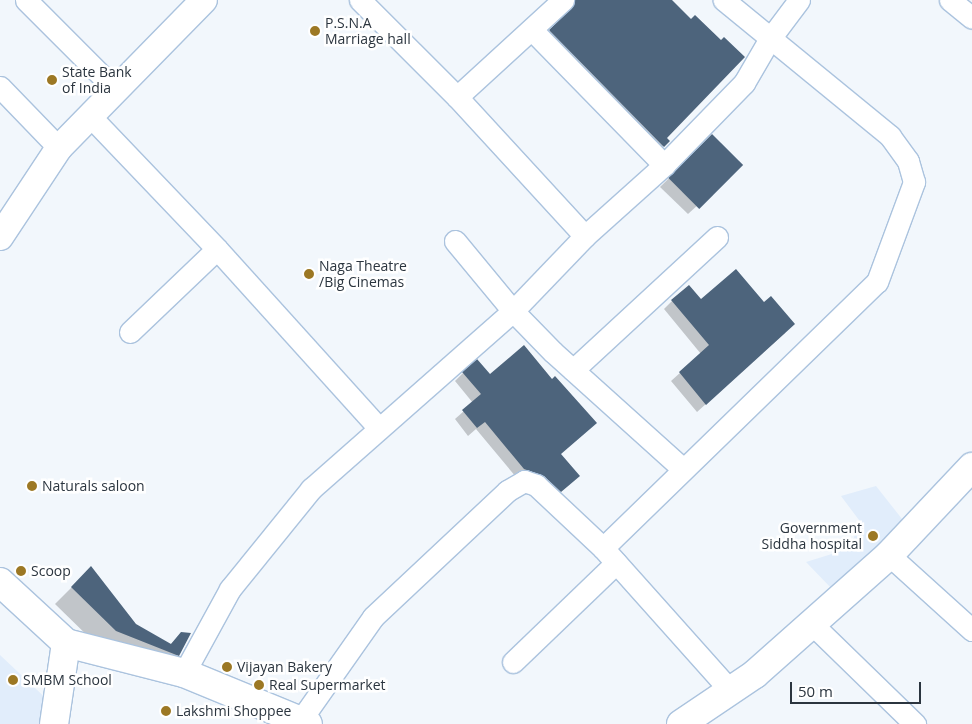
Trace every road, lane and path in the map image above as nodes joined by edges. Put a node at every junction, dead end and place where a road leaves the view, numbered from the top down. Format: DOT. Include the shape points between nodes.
graph roads {
  1 [pos="26,0"];
  2 [pos="204,0"];
  3 [pos="360,0"];
  4 [pos="562,0"];
  5 [pos="724,0"];
  6 [pos="799,0"];
  7 [pos="950,0"];
  8 [pos="972,18"];
  9 [pos="532,30"];
  10 [pos="769,40"];
  11 [pos="0,86"];
  12 [pos="116,90"];
  13 [pos="457,97"];
  14 [pos="89,115"];
  15 [pos="58,148"];
  16 [pos="664,165"];
  17 [pos="1,232"];
  18 [pos="584,236"];
  19 [pos="717,237"];
  20 [pos="455,241"];
  21 [pos="217,249"];
  22 [pos="513,311"];
  23 [pos="130,332"];
  24 [pos="573,370"];
  25 [pos="379,428"];
  26 [pos="972,467"];
  27 [pos="682,469"];
  28 [pos="888,555"];
  29 [pos="610,556"];
  30 [pos="0,582"];
  31 [pos="812,624"];
  32 [pos="972,630"];
  33 [pos="66,643"];
  34 [pos="513,662"];
  35 [pos="184,673"];
  36 [pos="731,691"];
  37 [pos="304,722"];
  38 [pos="54,724"];
  39 [pos="681,724"];
  40 [pos="915,724"];
  1 -- 12 [label="street"];
  2 -- 12 [label="street"];
  3 -- 13 [label="street"];
  4 -- 9 [label="street"];
  5 -- 10 [label="street"];
  6 -- 10 [label="street"];
  7 -- 8 [label="street"];
  9 -- 13 [label="street"];
  9 -- 16 [label="street"];
  10 -- 16 [label="street" via="744,83"];
  10 -- 27 [label="street" via="890,136 908,160 914,182 877,282"];
  11 -- 15 [label="street"];
  12 -- 14 [label="street"];
  13 -- 18 [label="street"];
  14 -- 15 [label="street"];
  14 -- 21 [label="street"];
  15 -- 17 [label="street"];
  16 -- 18 [label="street"];
  18 -- 22 [label="street"];
  19 -- 24 [label="street"];
  20 -- 22 [label="street"];
  21 -- 23 [label="street"];
  21 -- 25 [label="street"];
  22 -- 24 [label="street"];
  22 -- 25 [label="street"];
  24 -- 27 [label="street"];
  25 -- 35 [label="street" via="311,490 230,589"];
  26 -- 28 [label="main road"];
  27 -- 29 [label="street"];
  28 -- 31 [label="main road"];
  28 -- 32 [label="street"];
  29 -- 34 [label="street"];
  29 -- 36 [label="street"];
  29 -- 37 [label="street" via="536,485 524,481 507,491 373,617"];
  30 -- 33 [label="main road"];
  31 -- 36 [label="main road"];
  31 -- 40 [label="street"];
  33 -- 35 [label="main road"];
  33 -- 38 [label="main road"];
  35 -- 37 [label="main road"];
  36 -- 39 [label="main road"];
}
